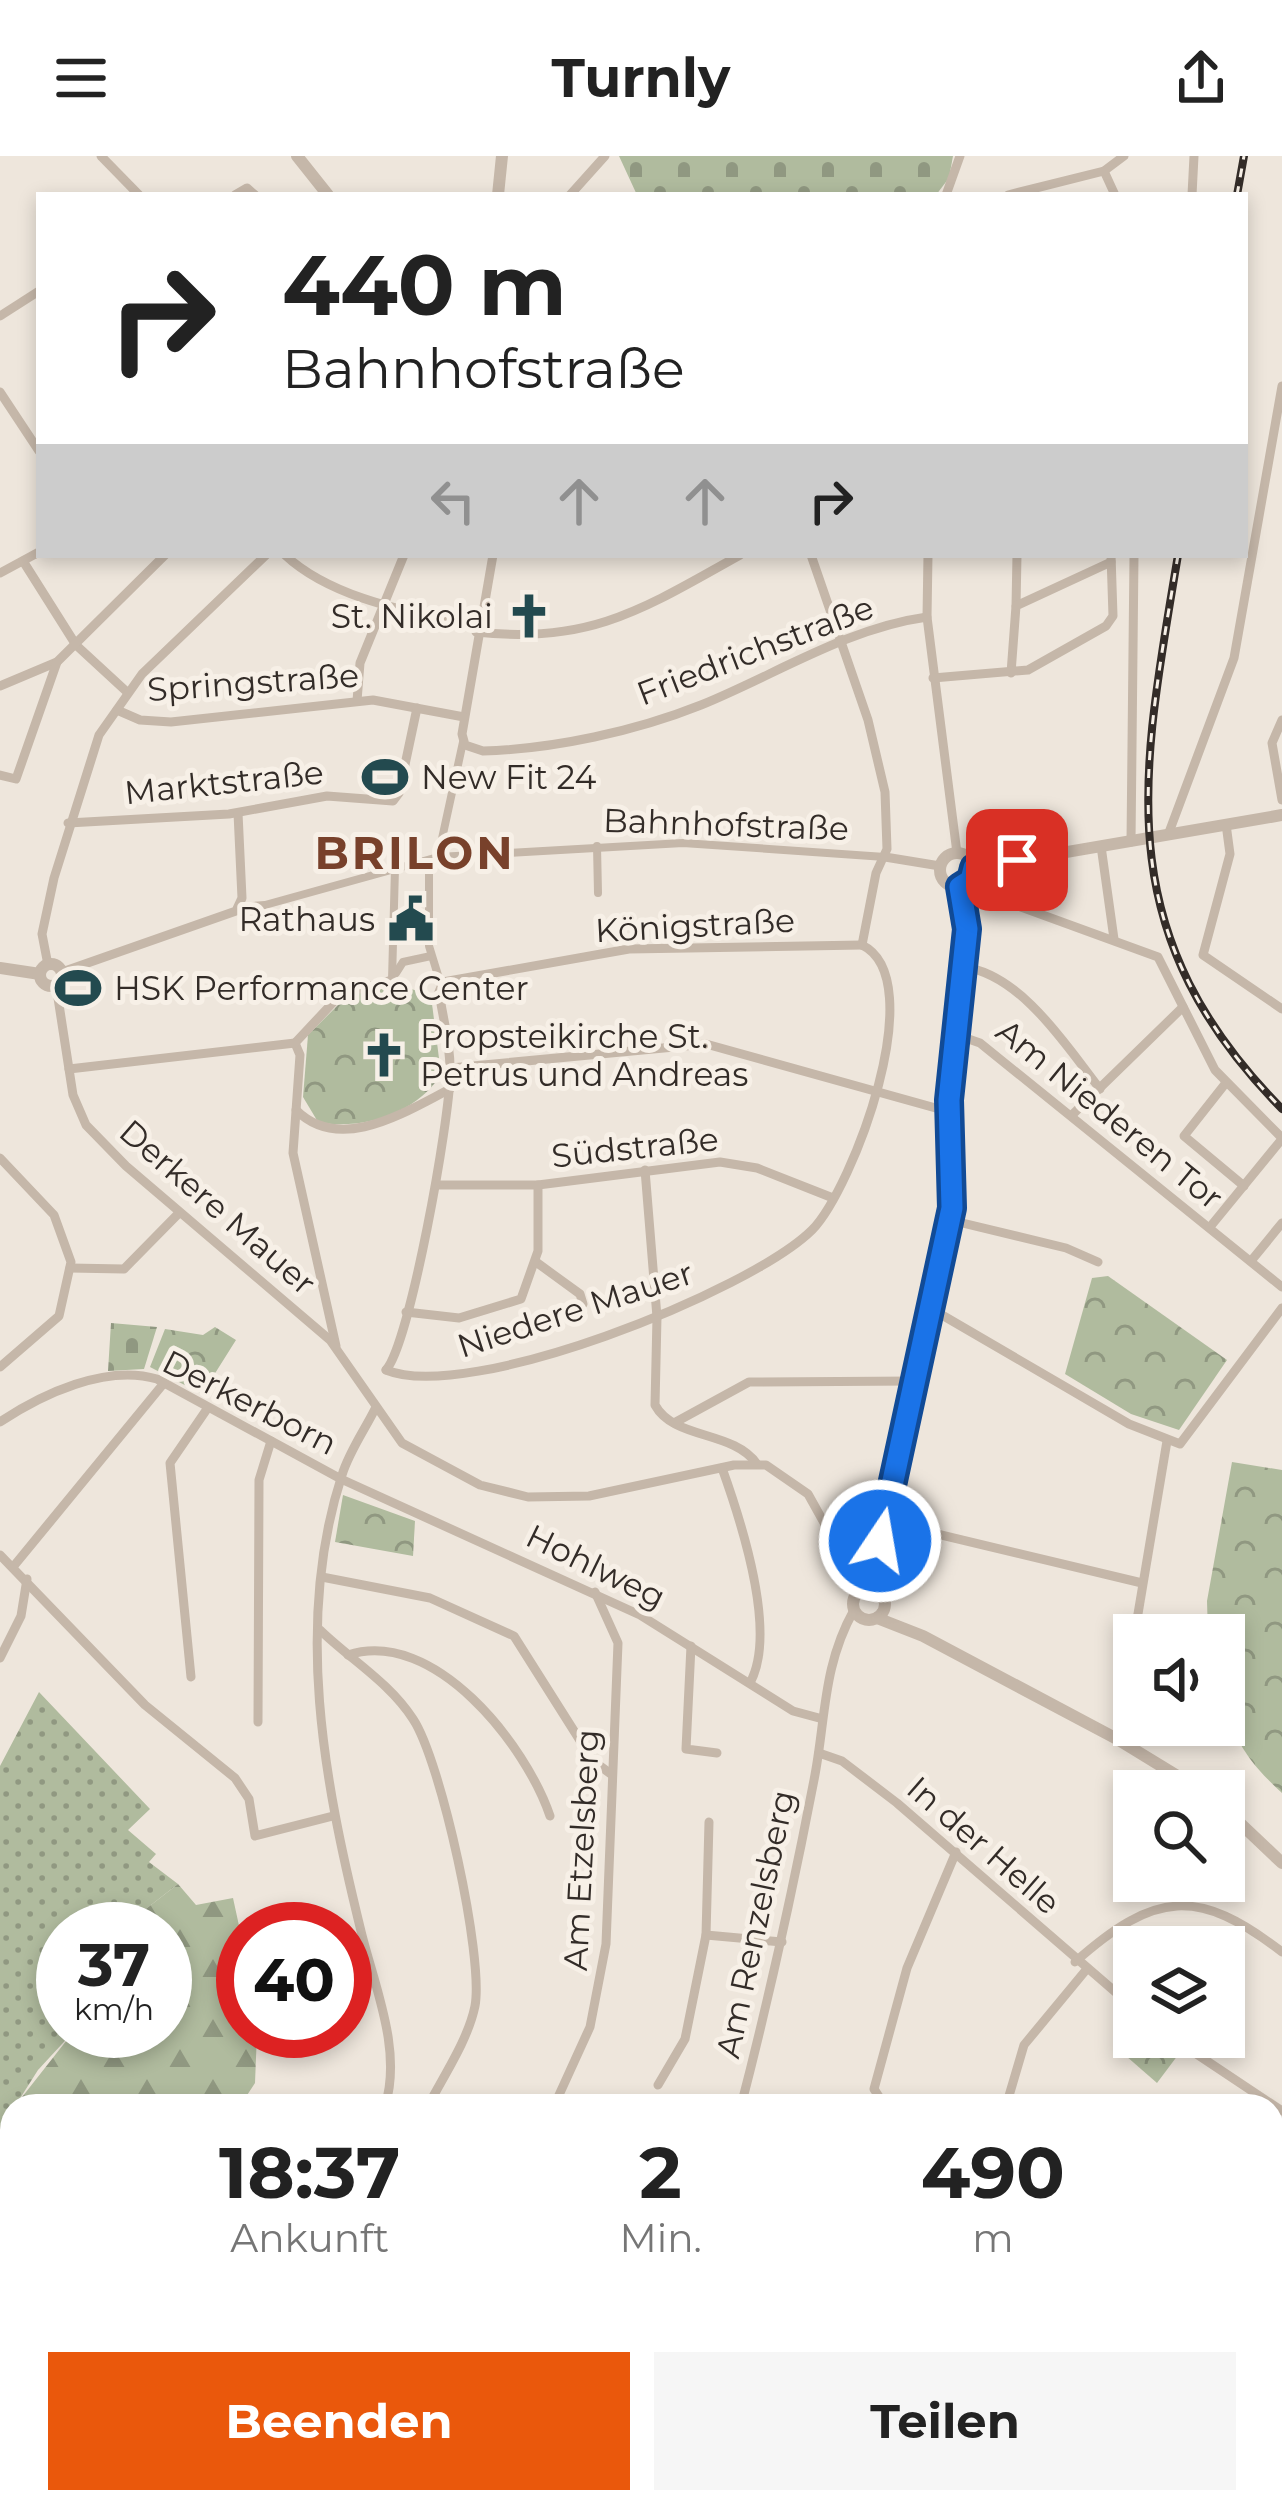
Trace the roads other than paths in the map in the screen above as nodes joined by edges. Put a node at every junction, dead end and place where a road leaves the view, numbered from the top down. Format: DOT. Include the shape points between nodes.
graph roads {
  1 [pos="101,156"];
  2 [pos="297,156"];
  3 [pos="502,156"];
  4 [pos="605,156"];
  5 [pos="960,156"];
  6 [pos="1124,156"];
  7 [pos="1194,156"];
  8 [pos="1104,171"];
  9 [pos="1064,182"];
  10 [pos="136,192"];
  11 [pos="326,192"];
  12 [pos="498,192"];
  13 [pos="573,192"];
  14 [pos="947,192"];
  15 [pos="1021,192"];
  16 [pos="1067,192"];
  17 [pos="1114,192"];
  18 [pos="1192,192"];
  19 [pos="36,293"];
  20 [pos="0,316"];
  21 [pos="1282,386"];
  22 [pos="0,392"];
  23 [pos="36,446"];
  24 [pos="36,554"];
  25 [pos="162,558"];
  26 [pos="263,558"];
  27 [pos="289,558"];
  28 [pos="403,558"];
  29 [pos="492,558"];
  30 [pos="812,558"];
  31 [pos="928,558"];
  32 [pos="1017,558"];
  33 [pos="1111,558"];
  34 [pos="1134,558"];
  35 [pos="721,560"];
  36 [pos="23,561"];
  37 [pos="0,573"];
  38 [pos="386,604"];
  39 [pos="1016,606"];
  40 [pos="927,617"];
  41 [pos="477,630"];
  42 [pos="843,642"];
  43 [pos="76,645"];
  44 [pos="57,662"];
  45 [pos="1011,673"];
  46 [pos="933,678"];
  47 [pos="0,686"];
  48 [pos="127,692"];
  49 [pos="357,700"];
  50 [pos="417,707"];
  51 [pos="117,710"];
  52 [pos="464,717"];
  53 [pos="1282,720"];
  54 [pos="463,742"];
  55 [pos="0,776"];
  56 [pos="1282,800"];
  57 [pos="238,813"];
  58 [pos="1282,814"];
  59 [pos="68,823"];
  60 [pos="1226,824"];
  61 [pos="1168,836"];
  62 [pos="1131,842"];
  63 [pos="597,846"];
  64 [pos="1101,846"];
  65 [pos="957,853"];
  66 [pos="885,857"];
  67 [pos="433,860"];
  68 [pos="940,866"];
  69 [pos="395,868"];
  70 [pos="968,879"];
  71 [pos="598,893"];
  72 [pos="240,907"];
  73 [pos="1114,939"];
  74 [pos="862,945"];
  75 [pos="431,956"];
  76 [pos="964,967"];
  77 [pos="0,968"];
  78 [pos="44,970"];
  79 [pos="59,979"];
  80 [pos="392,980"];
  81 [pos="441,985"];
  82 [pos="1183,1007"];
  83 [pos="1282,1009"];
  84 [pos="957,1035"];
  85 [pos="295,1043"];
  86 [pos="451,1068"];
  87 [pos="69,1069"];
  88 [pos="1226,1084"];
  89 [pos="450,1089"];
  90 [pos="1100,1090"];
  91 [pos="875,1092"];
  92 [pos="296,1110"];
  93 [pos="950,1112"];
  94 [pos="1072,1115"];
  95 [pos="1282,1138"];
  96 [pos="0,1158"];
  97 [pos="646,1170"];
  98 [pos="538,1184"];
  99 [pos="436,1185"];
  100 [pos="1244,1186"];
  101 [pos="833,1198"];
  102 [pos="179,1213"];
  103 [pos="950,1220"];
  104 [pos="1282,1223"];
  105 [pos="1210,1227"];
  106 [pos="1251,1261"];
  107 [pos="536,1262"];
  108 [pos="1098,1262"];
  109 [pos="70,1268"];
  110 [pos="1282,1287"];
  111 [pos="583,1304"];
  112 [pos="930,1308"];
  113 [pos="1282,1308"];
  114 [pos="406,1312"];
  115 [pos="657,1317"];
  116 [pos="336,1346"];
  117 [pos="0,1367"];
  118 [pos="386,1370"];
  119 [pos="914,1381"];
  120 [pos="164,1383"];
  121 [pos="359,1384"];
  122 [pos="206,1409"];
  123 [pos="375,1409"];
  124 [pos="0,1422"];
  125 [pos="674,1423"];
  126 [pos="271,1441"];
  127 [pos="1167,1441"];
  128 [pos="757,1464"];
  129 [pos="722,1468"];
  130 [pos="341,1479"];
  131 [pos="882,1523"];
  132 [pos="0,1555"];
  133 [pos="845,1561"];
  134 [pos="868,1561"];
  135 [pos="13,1567"];
  136 [pos="322,1576"];
  137 [pos="27,1580"];
  138 [pos="1142,1583"];
  139 [pos="867,1588"];
  140 [pos="596,1592"];
  141 [pos="886,1603"];
  142 [pos="1137,1614"];
  143 [pos="864,1615"];
  144 [pos="320,1630"];
  145 [pos="922,1636"];
  146 [pos="691,1646"];
  147 [pos="348,1655"];
  148 [pos="0,1658"];
  149 [pos="191,1677"];
  150 [pos="750,1683"];
  151 [pos="819,1718"];
  152 [pos="258,1722"];
  153 [pos="1113,1737"];
  154 [pos="1128,1746"];
  155 [pos="717,1753"];
  156 [pos="819,1753"];
  157 [pos="1168,1770"];
  158 [pos="611,1774"];
  159 [pos="333,1816"];
  160 [pos="550,1816"];
  161 [pos="709,1822"];
  162 [pos="1245,1828"];
  163 [pos="956,1852"];
  164 [pos="1282,1863"];
  165 [pos="706,1935"];
  166 [pos="782,1942"];
  167 [pos="1282,1952"];
  168 [pos="1075,1962"];
  169 [pos="1086,1970"];
  170 [pos="1113,1991"];
  171 [pos="1202,2058"];
  172 [pos="658,2085"];
  173 [pos="874,2089"];
  174 [pos="387,2094"];
  175 [pos="434,2094"];
  176 [pos="561,2094"];
  177 [pos="744,2094"];
  178 [pos="873,2094"];
  179 [pos="877,2094"];
  180 [pos="1010,2094"];
  181 [pos="1256,2094"];
  1 -- 10 [label="street"];
  2 -- 11 [label="street"];
  3 -- 12 [label="street"];
  4 -- 13 [label="street"];
  5 -- 14 [label="street"];
  6 -- 8 [label="street"];
  7 -- 18 [label="street"];
  8 -- 9 [label="street"];
  8 -- 17 [label="street"];
  9 -- 15 [label="street"];
  9 -- 16 [label="street"];
  19 -- 20 [label="street"];
  21 -- 61 [label="street" via="1234,658"];
  22 -- 23 [label="street"];
  24 -- 36 [label="street"];
  25 -- 43 [label="street"];
  26 -- 48 [label="street"];
  27 -- 38 [label="street"];
  28 -- 38 [label="street"];
  29 -- 41 [label="street"];
  30 -- 42 [label="street"];
  31 -- 40 [label="street"];
  32 -- 39 [label="street"];
  33 -- 39 [label="street"];
  33 -- 45 [label="street" via="1112,619"];
  34 -- 62 [label="street"];
  35 -- 41 [label="street" via="617,621 556,634"];
  36 -- 37 [label="street"];
  36 -- 43 [label="street"];
  38 -- 41 [label="street"];
  38 -- 49 [label="street" via="360,664"];
  39 -- 45 [label="street"];
  40 -- 42 [label="street, Friedrichstraße"];
  40 -- 46 [label="street"];
  41 -- 52 [label="street"];
  42 -- 54 [label="street, Friedrichstraße" via="637,725 495,750"];
  42 -- 66 [label="street" via="883,778"];
  43 -- 44 [label="street"];
  43 -- 48 [label="street"];
  44 -- 47 [label="street"];
  44 -- 55 [label="street" via="16,779"];
  45 -- 46 [label="street"];
  46 -- 65 [label="street"];
  48 -- 51 [label="street"];
  49 -- 50 [label="street, Springstraße"];
  49 -- 51 [label="street, Springstraße" via="171,722"];
  50 -- 52 [label="street, Springstraße"];
  50 -- 57 [label="street, Marktstraße" via="399,793 386,803 321,796"];
  51 -- 59 [label="street" via="91,750"];
  52 -- 54 [label="street"];
  53 -- 56 [label="street" via="1272,743"];
  54 -- 67 [label="street"];
  57 -- 59 [label="street, Marktstraße"];
  57 -- 72 [label="street"];
  58 -- 60 [label="street"];
  59 -- 78 [label="street" via="43,928"];
  60 -- 61 [label="street"];
  60 -- 83 [label="street" via="1230,854 1203,955"];
  61 -- 62 [label="street"];
  62 -- 64 [label="street"];
  63 -- 66 [label="street, Bahnhofstraße" via="683,843"];
  63 -- 67 [label="street, Bahnhofstraße"];
  63 -- 71 [label="street"];
  64 -- 70 [label="street"];
  64 -- 73 [label="street"];
  65 -- 68 [label="street"];
  65 -- 70 [label="street" via="969,858"];
  66 -- 68 [label="street, Bahnhofstraße"];
  66 -- 74 [label="street"];
  67 -- 69 [label="street, Bahnhofstraße"];
  67 -- 75 [label="street"];
  68 -- 70 [label="street" via="943,880"];
  69 -- 72 [label="street, Bahnhofstraße"];
  69 -- 80 [label="street"];
  70 -- 73 [label="street" via="988,895"];
  70 -- 76 [label="street"];
  72 -- 79 [label="street"];
  73 -- 82 [label="street" via="1158,957"];
  74 -- 81 [label="street, Königstraße" via="628,949"];
  74 -- 91 [label="street, Niedere Mauer" via="890,982"];
  75 -- 80 [label="street" via="403,962"];
  75 -- 81 [label="street"];
  76 -- 84 [label="street"];
  76 -- 90 [label="street" via="1023,998"];
  77 -- 78 [label="street"];
  78 -- 79 [label="street" via="45,985"];
  79 -- 87 [label="street, Derkere Mauer"];
  80 -- 85 [label="street" via="344,992"];
  81 -- 86 [label="street"];
  82 -- 88 [label="street"];
  82 -- 90 [label="street"];
  84 -- 93 [label="street"];
  84 -- 94 [label="street, Am Niederen Tor" via="980,1043"];
  85 -- 87 [label="street"];
  85 -- 92 [label="street"];
  86 -- 89 [label="street"];
  86 -- 91 [label="street" via="693,1042"];
  87 -- 102 [label="street, Derkere Mauer" via="86,1125"];
  88 -- 95 [label="street"];
  88 -- 100 [label="street" via="1184,1136"];
  89 -- 92 [label="street" via="348,1131"];
  89 -- 99 [label="street"];
  90 -- 94 [label="street"];
  91 -- 93 [label="street"];
  91 -- 101 [label="street, Niedere Mauer"];
  92 -- 116 [label="street" via="298,1184"];
  93 -- 103 [label="street"];
  94 -- 105 [label="street, Am Niederen Tor"];
  95 -- 100 [label="street"];
  96 -- 109 [label="street" via="54,1216"];
  97 -- 98 [label="street, Südstraße"];
  97 -- 101 [label="street, Südstraße" via="740,1164"];
  97 -- 115 [label="street"];
  98 -- 99 [label="street, Südstraße"];
  98 -- 107 [label="street"];
  99 -- 114 [label="street"];
  100 -- 105 [label="street"];
  101 -- 115 [label="street, Niedere Mauer" via="812,1229 736,1281"];
  102 -- 109 [label="street" via="124,1269"];
  102 -- 116 [label="street, Derkere Mauer"];
  103 -- 108 [label="street"];
  103 -- 112 [label="street"];
  104 -- 106 [label="street"];
  105 -- 106 [label="street, Am Niederen Tor"];
  106 -- 110 [label="street, Am Niederen Tor"];
  107 -- 111 [label="street"];
  107 -- 114 [label="street" via="530,1288 512,1305 453,1319"];
  109 -- 117 [label="street" via="59,1316"];
  112 -- 119 [label="street"];
  112 -- 127 [label="street"];
  113 -- 127 [label="street" via="1183,1443"];
  114 -- 118 [label="street"];
  115 -- 118 [label="street, Niedere Mauer" via="446,1378"];
  115 -- 125 [label="street" via="653,1400"];
  116 -- 121 [label="street, Derkere Mauer"];
  118 -- 121 [label="street"];
  119 -- 125 [label="street" via="749,1382"];
  119 -- 131 [label="street"];
  120 -- 122 [label="street, Derkerborn"];
  120 -- 124 [label="street, Derkerborn" via="105,1378"];
  120 -- 135 [label="street"];
  121 -- 123 [label="street, Derkere Mauer"];
  122 -- 126 [label="street, Derkerborn"];
  122 -- 149 [label="street" via="170,1463"];
  123 -- 129 [label="street, Derkere Mauer" via="391,1431 448,1472 528,1497 616,1492"];
  123 -- 130 [label="street"];
  125 -- 128 [label="street" via="739,1445"];
  126 -- 130 [label="street, Derkerborn"];
  126 -- 152 [label="street" via="259,1480"];
  127 -- 138 [label="street"];
  128 -- 129 [label="street, Derkere Mauer"];
  128 -- 133 [label="street" via="803,1488"];
  129 -- 150 [label="street" via="760,1619"];
  130 -- 136 [label="street"];
  130 -- 140 [label="street, Hohlweg"];
  131 -- 134 [label="street"];
  131 -- 138 [label="street"];
  131 -- 139 [label="street"];
  132 -- 135 [label="street"];
  133 -- 134 [label="street"];
  133 -- 139 [label="street"];
  134 -- 139 [label="street"];
  135 -- 137 [label="street"];
  136 -- 144 [label="street"];
  136 -- 158 [label="street" via="430,1598 511,1634 593,1761"];
  137 -- 148 [label="street" via="21,1616"];
  137 -- 159 [label="street" via="145,1705 241,1784 256,1836"];
  138 -- 142 [label="street"];
  139 -- 141 [label="street"];
  139 -- 143 [label="street"];
  140 -- 146 [label="street, Hohlweg"];
  140 -- 158 [label="street, Am Etzelsberg" via="618,1643"];
  141 -- 143 [label="street"];
  141 -- 145 [label="street"];
  143 -- 145 [label="street"];
  143 -- 151 [label="street" via="844,1634"];
  144 -- 147 [label="street"];
  144 -- 159 [label="street" via="321,1743"];
  145 -- 153 [label="street"];
  146 -- 150 [label="street, Hohlweg"];
  146 -- 155 [label="street" via="686,1749"];
  147 -- 160 [label="street" via="386,1650 457,1687 525,1759"];
  147 -- 175 [label="street" via="392,1692 426,1743 476,1969 470,2023"];
  150 -- 151 [label="street, Hohlweg"];
  151 -- 156 [label="street"];
  154 -- 157 [label="street"];
  156 -- 163 [label="street, In der Helle" via="842,1761"];
  156 -- 166 [label="street, Am Renzelsberg"];
  158 -- 176 [label="street, Am Etzelsberg" via="600,1992"];
  159 -- 174 [label="street" via="387,2036"];
  161 -- 165 [label="street"];
  162 -- 164 [label="street"];
  163 -- 168 [label="street, In der Helle"];
  163 -- 173 [label="street" via="908,1968"];
  165 -- 166 [label="street"];
  165 -- 172 [label="street" via="686,2034"];
  166 -- 177 [label="street, Am Renzelsberg"];
  167 -- 168 [label="street" via="1234,1915 1186,1907 1124,1922"];
  168 -- 169 [label="street, In der Helle"];
  169 -- 170 [label="street, In der Helle"];
  169 -- 180 [label="street" via="1024,2045"];
  171 -- 181 [label="street"];
  173 -- 178 [label="street"];
  173 -- 179 [label="street"];
}
